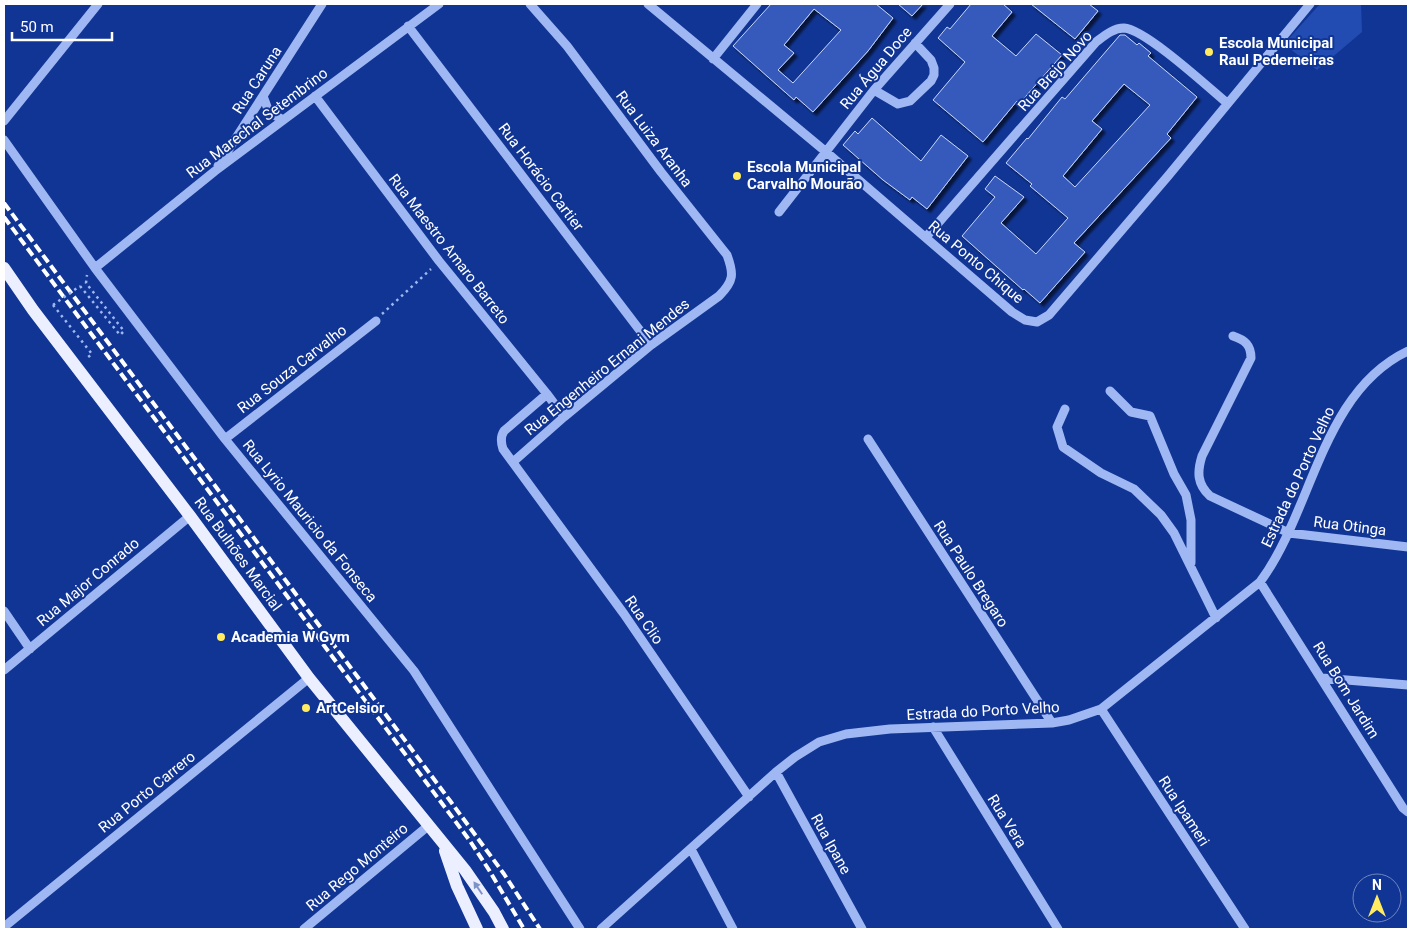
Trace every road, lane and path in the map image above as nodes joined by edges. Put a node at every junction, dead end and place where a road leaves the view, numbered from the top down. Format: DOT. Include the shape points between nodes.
graph roads {
  1 [pos="98,4"];
  2 [pos="322,4"];
  3 [pos="439,4"];
  4 [pos="530,4"];
  5 [pos="648,4"];
  6 [pos="757,4"];
  7 [pos="950,4"];
  8 [pos="1310,4"];
  9 [pos="408,26"];
  10 [pos="915,43"];
  11 [pos="713,59"];
  12 [pos="874,90"];
  13 [pos="263,96"];
  14 [pos="315,96"];
  15 [pos="1228,103"];
  16 [pos="283,120"];
  17 [pos="4,121"];
  18 [pos="4,140"];
  19 [pos="825,151"];
  20 [pos="215,171"];
  21 [pos="779,212"];
  22 [pos="926,237"];
  23 [pos="439,261"];
  24 [pos="92,264"];
  25 [pos="4,268"];
  26 [pos="719,296"];
  27 [pos="376,321"];
  28 [pos="1233,336"];
  29 [pos="651,345"];
  30 [pos="81,351"];
  31 [pos="1408,351"];
  32 [pos="1110,391"];
  33 [pos="547,394"];
  34 [pos="1065,409"];
  35 [pos="564,417"];
  36 [pos="226,439"];
  37 [pos="868,439"];
  38 [pos="513,462"];
  39 [pos="190,516"];
  40 [pos="1289,533"];
  41 [pos="1408,547"];
  42 [pos="1191,566"];
  43 [pos="1260,582"];
  44 [pos="4,610"];
  45 [pos="1216,618"];
  46 [pos="30,648"];
  47 [pos="4,670"];
  48 [pos="308,678"];
  49 [pos="1322,678"];
  50 [pos="1408,685"];
  51 [pos="1101,709"];
  52 [pos="1052,723"];
  53 [pos="933,727"];
  54 [pos="776,772"];
  55 [pos="749,797"];
  56 [pos="1408,812"];
  57 [pos="428,826"];
  58 [pos="442,844"];
  59 [pos="691,850"];
  60 [pos="4,927"];
  61 [pos="304,929"];
  62 [pos="476,929"];
  63 [pos="503,929"];
  64 [pos="580,929"];
  65 [pos="601,929"];
  66 [pos="733,929"];
  67 [pos="862,929"];
  68 [pos="1058,929"];
  69 [pos="1245,929"];
  1 -- 17 [label="street"];
  2 -- 13 [label="street, Rua Caruna"];
  3 -- 9 [label="street, Rua Marechal Setembrino"];
  4 -- 26 [label="street, Rua Luiza Aranha" via="567,46 727,255 732,278"];
  5 -- 11 [label="street, Rua Ponto Chique"];
  6 -- 11 [label="street"];
  7 -- 10 [label="street, Rua Água Doce"];
  8 -- 15 [label="street, Rua Ponto Chique"];
  9 -- 14 [label="street, Rua Marechal Setembrino"];
  9 -- 29 [label="street, Rua Horácio Cartier"];
  10 -- 12 [label="street, Rua Água Doce"];
  10 -- 12 [label="street" via="931,60 934,68 931,81 910,101 898,104"];
  11 -- 19 [label="street, Rua Ponto Chique"];
  12 -- 19 [label="street, Rua Água Doce"];
  13 -- 16 [label="street" via="269,112"];
  13 -- 20 [label="street, Rua Caruna"];
  14 -- 16 [label="street, Rua Marechal Setembrino"];
  14 -- 23 [label="street, Rua Maestro Amaro Barreto"];
  15 -- 22 [label="street, Rua Brejo Novo" via="1150,40 1134,30 1116,28 1096,42"];
  15 -- 22 [label="street, Rua Ponto Chique" via="1049,315 1037,322 1025,320 1012,312"];
  16 -- 20 [label="street, Rua Marechal Setembrino"];
  18 -- 24 [label="street, Rua Lyrio Mauricio da Fonseca"];
  19 -- 21 [label="street, Rua Água Doce"];
  19 -- 22 [label="street, Rua Ponto Chique"];
  20 -- 24 [label="street, Rua Marechal Setembrino"];
  23 -- 27 [label="path"];
  23 -- 33 [label="street, Rua Maestro Amaro Barreto"];
  24 -- 30 [label="path, bridge" via="86,283 124,331 120,335 80,286 53,305 92,354 87,358"];
  24 -- 36 [label="street, Rua Lyrio Mauricio da Fonseca"];
  25 -- 39 [label="main road, Rua Bulhões Marcial"];
  26 -- 29 [label="street, Rua Engenheiro Ernani Mendes"];
  27 -- 36 [label="street, Rua Souza Carvalho"];
  28 -- 40 [label="street, Rua Otinga" via="1248,344 1251,358 1202,456 1199,478 1202,489 1210,496"];
  29 -- 35 [label="street, Rua Engenheiro Ernani Mendes"];
  31 -- 40 [label="street, Estrada do Porto Velho" via="1368,380 1341,415"];
  32 -- 42 [label="street" via="1131,412 1150,416 1186,495 1191,520"];
  33 -- 35 [label="street, Rua Maestro Amaro Barreto"];
  33 -- 38 [label="street, Rua Clio" via="502,435 503,449"];
  34 -- 42 [label="street" via="1057,427 1063,447 1100,473 1134,489 1167,522"];
  35 -- 38 [label="street, Rua Engenheiro Ernani Mendes"];
  36 -- 64 [label="street, Rua Lyrio Mauricio da Fonseca" via="414,671"];
  37 -- 52 [label="street, Rua Paulo Bregaro"];
  38 -- 55 [label="street, Rua Clio" via="624,614"];
  39 -- 46 [label="street, Rua Major Conrado"];
  39 -- 48 [label="main road, Rua Bulhões Marcial"];
  40 -- 41 [label="street, Rua Otinga"];
  40 -- 43 [label="street, Estrada do Porto Velho"];
  42 -- 45 [label="street"];
  43 -- 45 [label="street, Estrada do Porto Velho"];
  43 -- 49 [label="street, Rua Bom Jardim"];
  44 -- 46 [label="street"];
  45 -- 51 [label="street, Estrada do Porto Velho"];
  46 -- 47 [label="street, Rua Major Conrado"];
  48 -- 57 [label="main road, Rua Bulhões Marcial"];
  48 -- 60 [label="street, Rua Porto Carrero"];
  49 -- 50 [label="street"];
  49 -- 56 [label="street, Rua Bom Jardim"];
  51 -- 52 [label="street, Estrada do Porto Velho"];
  51 -- 69 [label="street, Rua Ipameri"];
  52 -- 53 [label="street, Estrada do Porto Velho"];
  53 -- 54 [label="street, Estrada do Porto Velho" via="846,734 819,742"];
  53 -- 68 [label="street, Rua Vera"];
  54 -- 55 [label="street, Estrada do Porto Velho"];
  54 -- 67 [label="street, Rua Ipane"];
  55 -- 59 [label="street, Estrada do Porto Velho"];
  57 -- 58 [label="main road, Rua Bulhões Marcial"];
  57 -- 61 [label="street, Rua Rego Monteiro"];
  58 -- 62 [label="main road"];
  63 -- 58 [label="main road, Rua Bulhões Marcial, one-way" via="465,870"];
  59 -- 65 [label="street, Estrada do Porto Velho"];
  59 -- 66 [label="street"];
}
